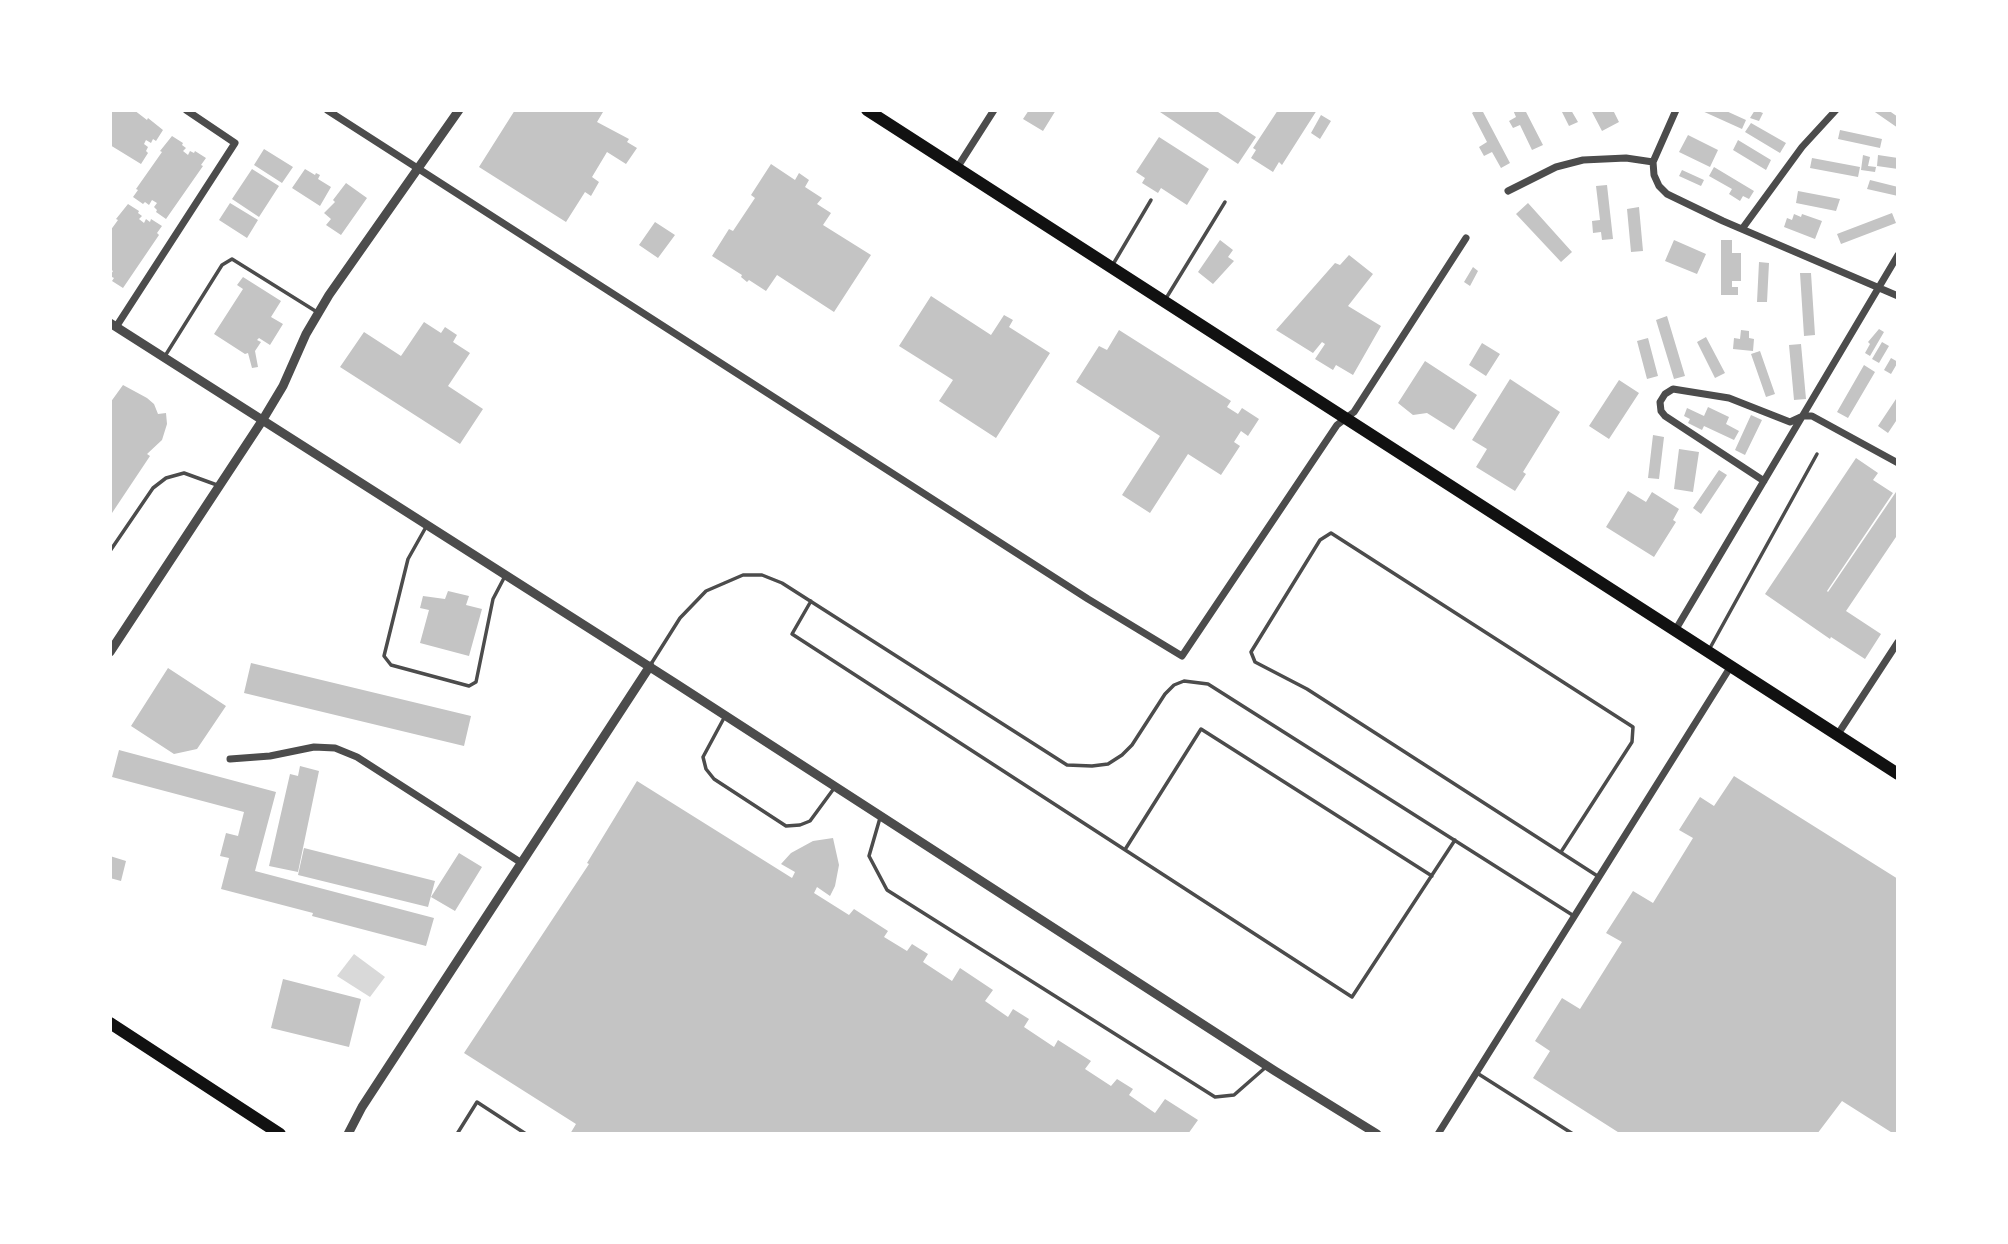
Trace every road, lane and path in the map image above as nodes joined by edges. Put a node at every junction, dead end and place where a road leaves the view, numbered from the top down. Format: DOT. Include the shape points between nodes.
graph roads {
  1 [pos="186,110"];
  2 [pos="327,110"];
  3 [pos="459,110"];
  4 [pos="867,110"];
  5 [pos="994,110"];
  6 [pos="1676,110"];
  7 [pos="1836,110"];
  8 [pos="1653,162"];
  9 [pos="957,168"];
  10 [pos="418,169"];
  11 [pos="1508,191"];
  12 [pos="1150,200"];
  13 [pos="1225,202"];
  14 [pos="1742,229"];
  15 [pos="1466,237"];
  16 [pos="1898,256"];
  17 [pos="1111,267"];
  18 [pos="1878,289"];
  19 [pos="1898,296"];
  20 [pos="1164,302"];
  21 [pos="319,313"];
  22 [pos="113,325"];
  23 [pos="110,336"];
  24 [pos="163,358"];
  25 [pos="1803,416"];
  26 [pos="1347,418"];
  27 [pos="262,421"];
  28 [pos="1817,454"];
  29 [pos="1898,463"];
  30 [pos="1765,481"];
  31 [pos="219,486"];
  32 [pos="427,526"];
  33 [pos="110,551"];
  34 [pos="505,576"];
  35 [pos="811,601"];
  36 [pos="1676,629"];
  37 [pos="1898,642"];
  38 [pos="1709,650"];
  39 [pos="110,652"];
  40 [pos="1731,665"];
  41 [pos="649,666"];
  42 [pos="725,716"];
  43 [pos="1838,734"];
  44 [pos="230,759"];
  45 [pos="1898,774"];
  46 [pos="835,787"];
  47 [pos="880,816"];
  48 [pos="1455,840"];
  49 [pos="1125,849"];
  50 [pos="1561,852"];
  51 [pos="520,862"];
  52 [pos="1432,876"];
  53 [pos="1598,877"];
  54 [pos="1574,916"];
  55 [pos="110,1023"];
  56 [pos="1267,1066"];
  57 [pos="1476,1072"];
  58 [pos="280,1134"];
  59 [pos="348,1134"];
  60 [pos="457,1134"];
  61 [pos="526,1134"];
  62 [pos="1377,1134"];
  63 [pos="1438,1134"];
  64 [pos="1573,1134"];
  1 -- 22 [label="street" via="235,142"];
  2 -- 10 [label="street"];
  3 -- 10 [label="street"];
  4 -- 9 [label="main road"];
  5 -- 9 [label="street"];
  6 -- 8 [label="street"];
  7 -- 14 [label="street" via="1802,147"];
  8 -- 11 [label="street" via="1583,160 1556,167"];
  8 -- 14 [label="street" via="1654,175 1667,194"];
  9 -- 17 [label="main road"];
  10 -- 21 [label="street"];
  10 -- 26 [label="street" via="1182,656 1337,425"];
  12 -- 17 [label="lane"];
  13 -- 20 [label="lane"];
  14 -- 18 [label="street"];
  15 -- 26 [label="street"];
  16 -- 18 [label="street"];
  17 -- 20 [label="main road"];
  18 -- 19 [label="street"];
  18 -- 25 [label="street"];
  20 -- 26 [label="main road"];
  21 -- 24 [label="lane" via="232,259 222,265"];
  21 -- 27 [label="street"];
  22 -- 23 [label="lane"];
  22 -- 24 [label="street"];
  24 -- 27 [label="street"];
  25 -- 29 [label="street" via="1812,416"];
  25 -- 30 [label="street"];
  25 -- 30 [label="street" via="1790,422 1729,398 1674,389 1660,402 1665,416"];
  26 -- 36 [label="main road"];
  27 -- 31 [label="street"];
  27 -- 32 [label="street"];
  28 -- 38 [label="lane"];
  30 -- 36 [label="street"];
  31 -- 33 [label="lane" via="184,473 166,478 152,488"];
  31 -- 39 [label="street"];
  32 -- 34 [label="street"];
  32 -- 34 [label="lane" via="408,559 384,656 391,665 469,686 476,682 493,599"];
  34 -- 41 [label="street"];
  35 -- 41 [label="lane" via="762,575 724,582 692,605"];
  35 -- 48 [label="lane" via="1067,765 1108,764 1122,755 1174,685 1197,681"];
  35 -- 49 [label="lane" via="792,634"];
  36 -- 38 [label="main road"];
  37 -- 43 [label="street"];
  38 -- 40 [label="main road"];
  40 -- 43 [label="main road"];
  40 -- 53 [label="street"];
  41 -- 42 [label="street"];
  41 -- 51 [label="street"];
  42 -- 46 [label="street"];
  42 -- 46 [label="lane" via="703,757 706,769 714,779 786,826 810,821"];
  43 -- 45 [label="main road"];
  44 -- 51 [label="street" via="335,748 357,757"];
  46 -- 47 [label="street"];
  47 -- 56 [label="street"];
  47 -- 56 [label="lane" via="869,856 887,890 1215,1097 1234,1095"];
  48 -- 52 [label="lane"];
  48 -- 54 [label="lane"];
  49 -- 52 [label="lane" via="1201,729"];
  49 -- 52 [label="lane" via="1352,997"];
  50 -- 50 [label="lane" via="1307,689 1255,662 1251,652 1320,540 1331,533 1633,727 1632,742"];
  50 -- 53 [label="lane"];
  51 -- 59 [label="street"];
  53 -- 54 [label="street"];
  54 -- 57 [label="street"];
  55 -- 58 [label="main road"];
  56 -- 62 [label="street"];
  57 -- 63 [label="street"];
  57 -- 64 [label="lane"];
  60 -- 61 [label="lane" via="477,1102"];
}
